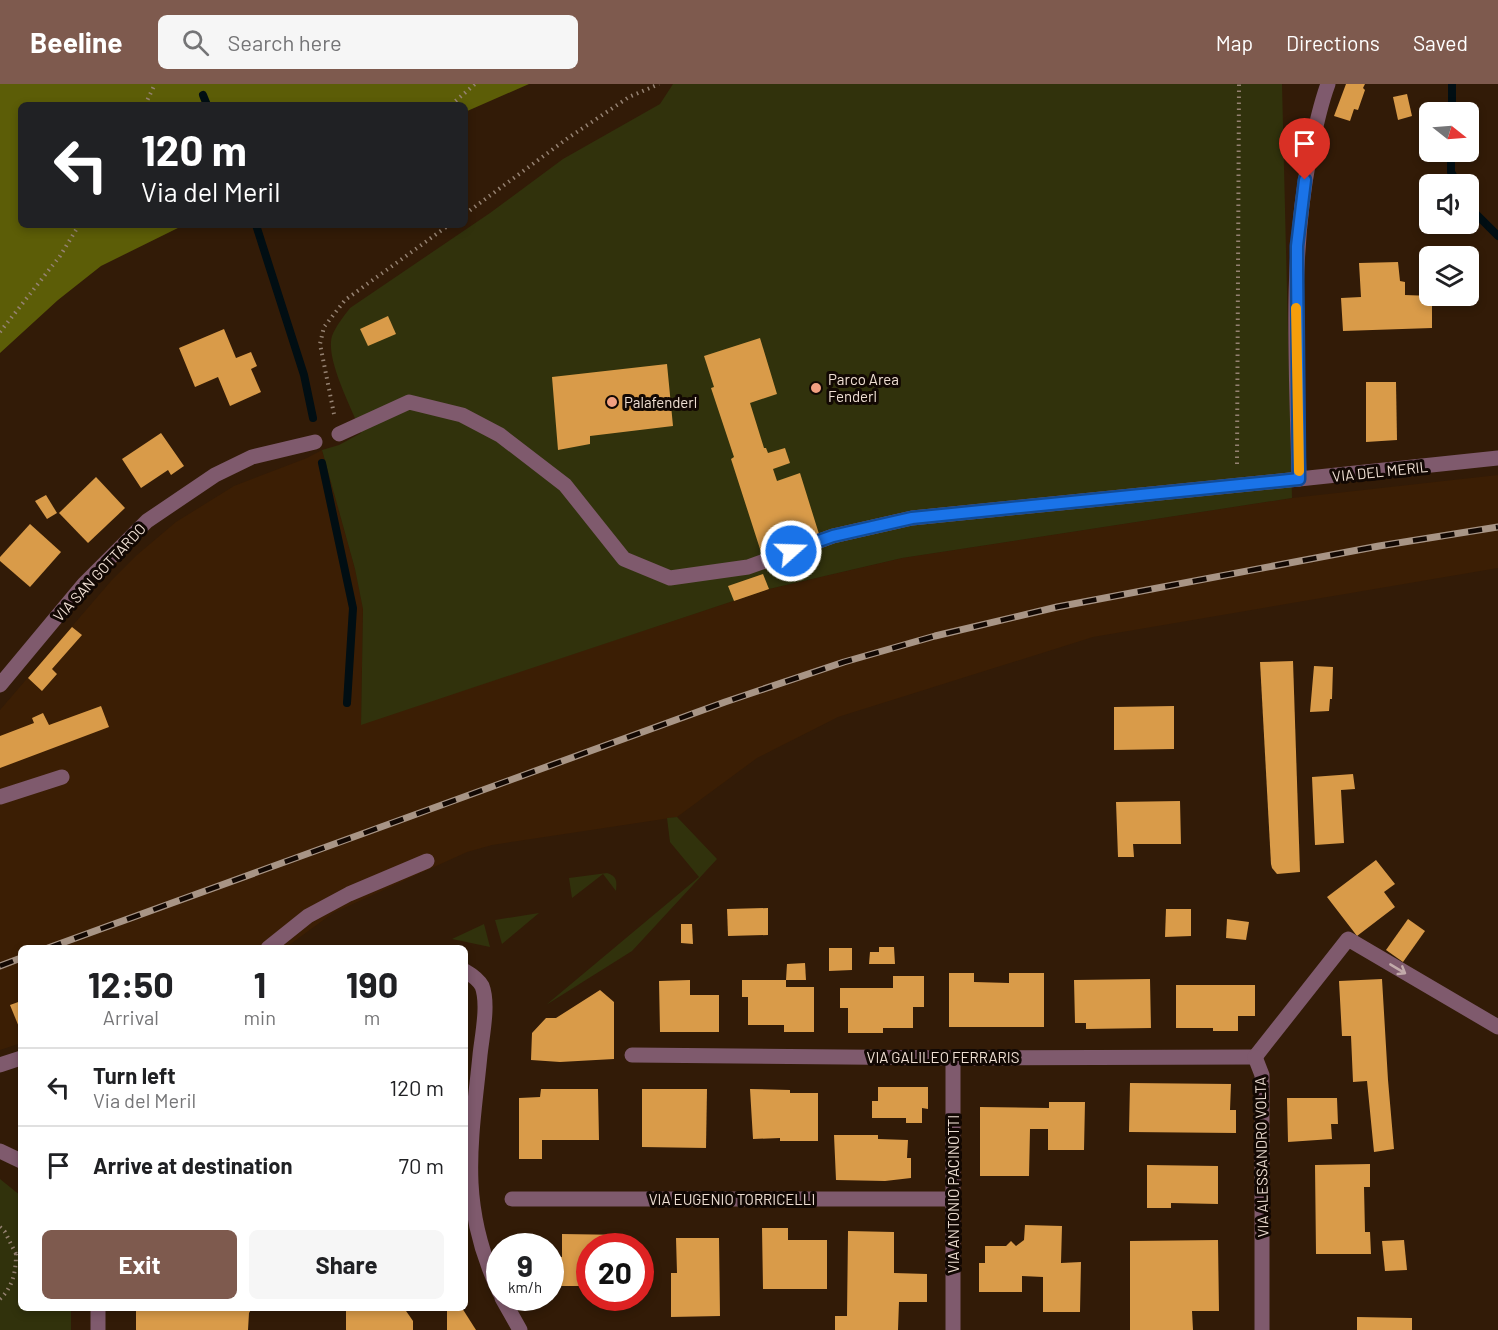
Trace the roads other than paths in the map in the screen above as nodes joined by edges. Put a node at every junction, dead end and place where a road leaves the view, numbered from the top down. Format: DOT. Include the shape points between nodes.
graph roads {
  1 [pos="1328,84"];
  2 [pos="339,434"];
  3 [pos="315,441"];
  4 [pos="1498,458"];
  5 [pos="1299,479"];
  6 [pos="0,685"];
  7 [pos="62,777"];
  8 [pos="0,797"];
  9 [pos="427,861"];
  10 [pos="272,945"];
  11 [pos="468,973"];
  12 [pos="1498,1027"];
  13 [pos="632,1055"];
  14 [pos="1255,1057"];
  15 [pos="952,1058"];
  16 [pos="18,1059"];
  17 [pos="0,1065"];
  18 [pos="0,1151"];
  19 [pos="18,1160"];
  20 [pos="512,1199"];
  21 [pos="952,1199"];
  22 [pos="486,1261"];
  23 [pos="98,1311"];
  24 [pos="509,1311"];
  25 [pos="98,1330"];
  26 [pos="520,1330"];
  27 [pos="953,1330"];
  28 [pos="1262,1330"];
  1 -- 5 [label="street" via="1315,126 1297,246"];
  2 -- 5 [label="street, VIA DEL MERIL" via="409,402 462,415 500,435 565,485 624,559 670,578 748,567 833,536 912,518"];
  3 -- 6 [label="street, VIA SAN GOTTARDO" via="252,457 215,475 147,521 84,584"];
  4 -- 5 [label="street, VIA DEL MERIL"];
  7 -- 8 [label="street"];
  9 -- 10 [label="street" via="308,916"];
  11 -- 22 [label="street" via="481,985 484,996 471,1183 474,1218"];
  14 -- 12 [label="street, VIA ALESSANDRO VOLTA, one-way" via="1348,939"];
  13 -- 15 [label="street, VIA GALILEO FERRARIS"];
  14 -- 15 [label="street, VIA GALILEO FERRARIS"];
  14 -- 28 [label="street, VIA ALESSANDRO VOLTA" via="1262,1075"];
  15 -- 21 [label="street, VIA ANTONIO PACINOTTI"];
  16 -- 17 [label="street"];
  18 -- 19 [label="street"];
  20 -- 21 [label="street, VIA EUGENIO TORRICELLI"];
  21 -- 27 [label="street, VIA ANTONIO PACINOTTI"];
  23 -- 25 [label="street"];
  24 -- 26 [label="street"];
}
